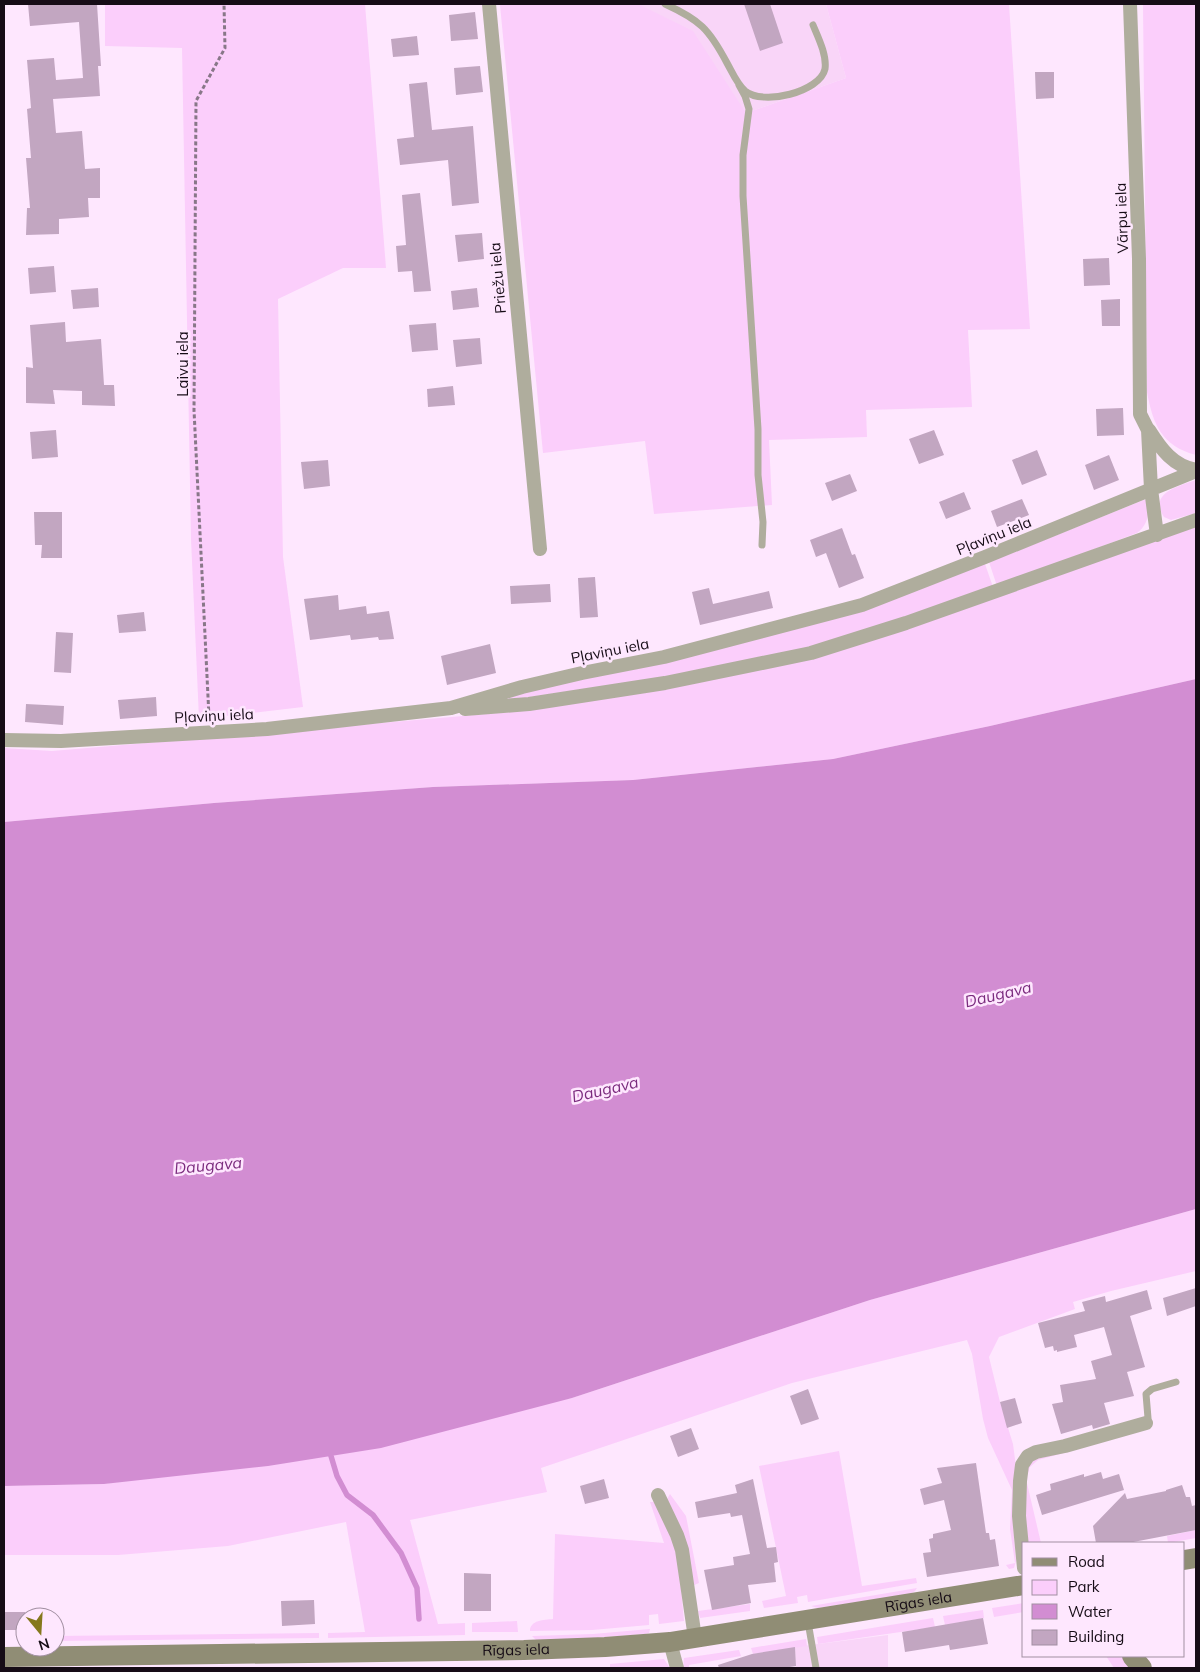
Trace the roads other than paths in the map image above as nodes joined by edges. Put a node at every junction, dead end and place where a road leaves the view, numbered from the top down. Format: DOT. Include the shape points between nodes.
graph roads {
  1 [pos="489,4"];
  2 [pos="665,4"];
  3 [pos="1130,4"];
  4 [pos="814,25"];
  5 [pos="739,85"];
  6 [pos="1148,430"];
  7 [pos="1196,470"];
  8 [pos="1152,488"];
  9 [pos="1196,520"];
  10 [pos="1157,535"];
  11 [pos="762,545"];
  12 [pos="540,549"];
  13 [pos="451,708"];
  14 [pos="4,740"];
  15 [pos="1176,1382"];
  16 [pos="1146,1423"];
  17 [pos="658,1494"];
  18 [pos="1022,1547"];
  19 [pos="1022,1585"];
  20 [pos="807,1620"];
  21 [pos="695,1638"];
  22 [pos="670,1642"];
  23 [pos="4,1657"];
  24 [pos="1133,1657"];
  25 [pos="677,1668"];
  26 [pos="816,1668"];
  27 [pos="1142,1668"];
  1 -- 12 [label="street, Priežu iela"];
  2 -- 5 [label="lane" via="690,16 708,31"];
  3 -- 6 [label="street, Vārpu iela" via="1139,259 1140,414"];
  4 -- 5 [label="lane" via="825,64 818,81 800,90 768,98 751,95"];
  5 -- 11 [label="lane" via="749,109 743,156 743,196 758,419 758,475 764,522"];
  6 -- 7 [label="street, Vārpu iela" via="1161,450 1185,468"];
  6 -- 8 [label="street, Vārpu iela"];
  7 -- 8 [label="street, Pļaviņu iela"];
  8 -- 10 [label="street, Vārpu iela"];
  8 -- 13 [label="street, Pļaviņu iela" via="862,605 672,655 522,687"];
  9 -- 10 [label="street"];
  10 -- 13 [label="street" via="906,624 811,653 665,683 529,704"];
  13 -- 14 [label="street, Pļaviņu iela" via="267,729 61,741"];
  15 -- 16 [label="lane" via="1146,1394"];
  16 -- 18 [label="street" via="1028,1456 1022,1465 1020,1481"];
  17 -- 21 [label="street" via="682,1550"];
  19 -- 20 [label="main road, Rīgas iela"];
  20 -- 21 [label="main road, Rīgas iela"];
  20 -- 26 [label="lane"];
  21 -- 22 [label="main road, Rīgas iela"];
  22 -- 23 [label="main road, Rīgas iela" via="524,1650"];
  22 -- 25 [label="street"];
  24 -- 27 [label="main road"];
}
